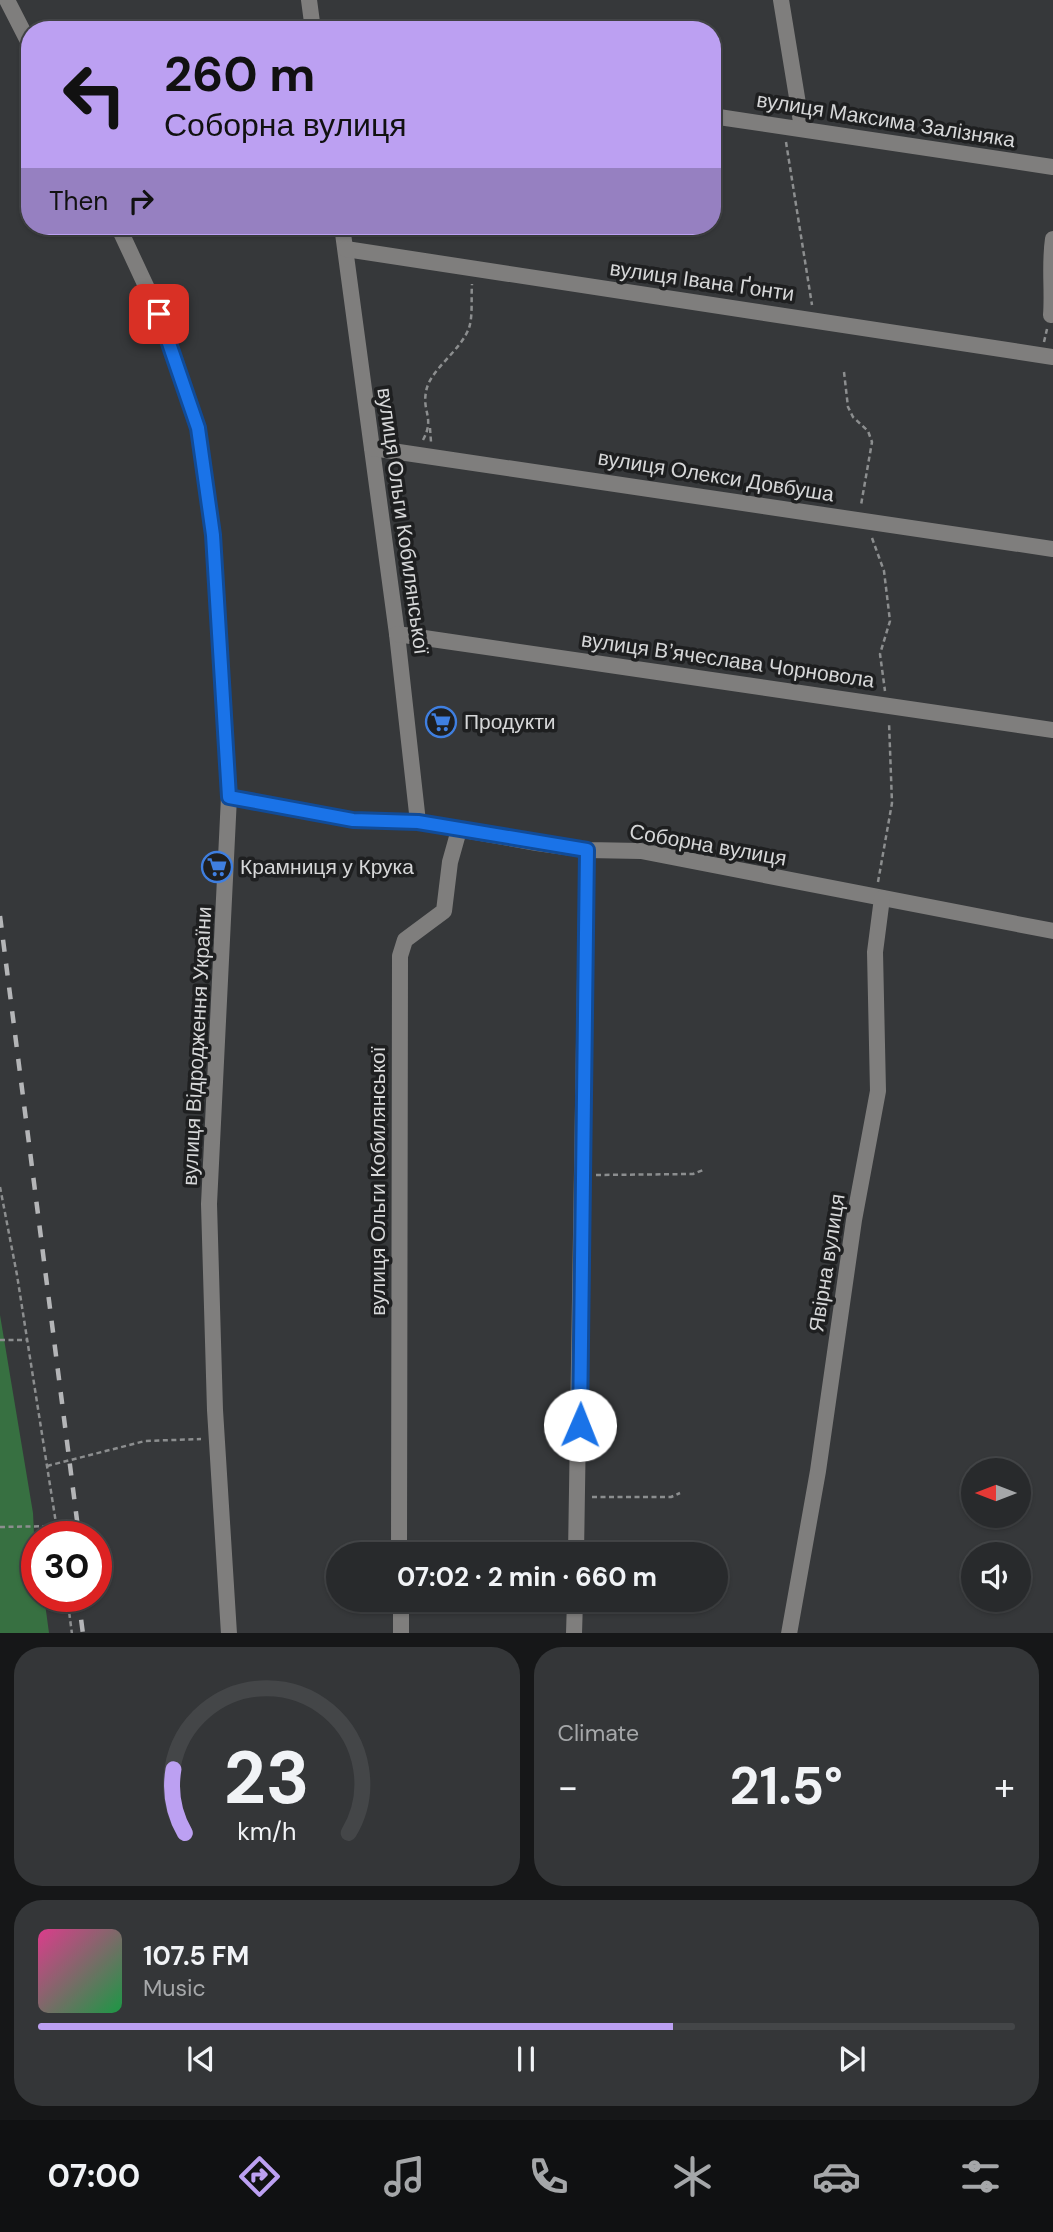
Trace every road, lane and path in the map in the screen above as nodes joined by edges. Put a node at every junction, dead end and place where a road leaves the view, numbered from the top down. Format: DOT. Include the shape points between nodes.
graph roads {
  1 [pos="7,0"];
  2 [pos="309,0"];
  3 [pos="780,0"];
  4 [pos="312,21"];
  5 [pos="21,27"];
  6 [pos="721,117"];
  7 [pos="783,125"];
  8 [pos="802,128"];
  9 [pos="1053,167"];
  10 [pos="122,235"];
  11 [pos="344,235"];
  12 [pos="1053,239"];
  13 [pos="346,249"];
  14 [pos="472,271"];
  15 [pos="1051,315"];
  16 [pos="815,318"];
  17 [pos="1047,355"];
  18 [pos="844,373"];
  19 [pos="372,448"];
  20 [pos="415,452"];
  21 [pos="864,520"];
  22 [pos="1053,549"];
  23 [pos="397,634"];
  24 [pos="888,704"];
  25 [pos="1053,730"];
  26 [pos="229,797"];
  27 [pos="418,822"];
  28 [pos="459,830"];
  29 [pos="587,850"];
  30 [pos="879,898"];
  31 [pos="1053,931"];
  32 [pos="703,1170"];
  33 [pos="583,1175"];
  34 [pos="0,1187"];
  35 [pos="0,1340"];
  36 [pos="27,1340"];
  37 [pos="219,1437"];
  38 [pos="47,1466"];
  39 [pos="680,1493"];
  40 [pos="578,1496"];
  41 [pos="55,1521"];
  42 [pos="0,1527"];
  43 [pos="21,1527"];
  44 [pos="400,1542"];
  45 [pos="576,1542"];
  46 [pos="69,1612"];
  47 [pos="401,1612"];
  48 [pos="575,1612"];
  49 [pos="72,1633"];
  50 [pos="229,1633"];
  51 [pos="401,1633"];
  52 [pos="574,1633"];
  53 [pos="789,1633"];
  1 -- 5 [label="street"];
  2 -- 4 [label="street"];
  3 -- 8 [label="street"];
  6 -- 7 [label="street, вулиця Максима Залізняка"];
  7 -- 8 [label="street, вулиця Максима Залізняка"];
  7 -- 16 [label="path"];
  8 -- 9 [label="street, вулиця Максима Залізняка"];
  10 -- 26 [label="street, вулиця Відродження України" via="159,314 198,428 213,535"];
  11 -- 13 [label="street, вулиця Ольги Кобилянської"];
  12 -- 15 [label="street"];
  13 -- 14 [label="street, вулиця Івана Ґонти"];
  13 -- 19 [label="street, вулиця Ольги Кобилянської"];
  14 -- 16 [label="street, вулиця Івана Ґонти"];
  14 -- 20 [label="path" via="469,327 429,383 425,394 430,428"];
  15 -- 17 [label="path"];
  16 -- 17 [label="street, вулиця Івана Ґонти"];
  18 -- 21 [label="path" via="848,407 872,442"];
  19 -- 20 [label="street, вулиця Олекси Довбуша"];
  19 -- 23 [label="street, вулиця Ольги Кобилянської"];
  20 -- 21 [label="street, вулиця Олекси Довбуша"];
  21 -- 22 [label="street, вулиця Олекси Довбуша"];
  21 -- 24 [label="path" via="884,571 889,611 880,654"];
  23 -- 24 [label="street, вулиця Вʼячеслава Чорновола"];
  23 -- 27 [label="street, вулиця Ольги Кобилянської"];
  24 -- 25 [label="street, вулиця Вʼячеслава Чорновола"];
  24 -- 30 [label="path" via="892,803"];
  26 -- 27 [label="street, Соборна вулиця" via="353,820"];
  26 -- 37 [label="street, вулиця Відродження України" via="209,1204"];
  27 -- 28 [label="street, Соборна вулиця"];
  28 -- 29 [label="street, Соборна вулиця"];
  28 -- 44 [label="street, вулиця Ольги Кобилянської" via="444,911 405,940 400,956"];
  29 -- 30 [label="street, Соборна вулиця" via="642,851"];
  29 -- 33 [label="street"];
  30 -- 31 [label="street, Соборна вулиця"];
  30 -- 53 [label="street, Явірна вулиця" via="875,952 878,1091"];
  32 -- 33 [label="path" via="693,1174"];
  33 -- 40 [label="street"];
  34 -- 36 [label="path"];
  35 -- 36 [label="path"];
  36 -- 38 [label="path"];
  37 -- 38 [label="path" via="145,1441"];
  37 -- 50 [label="street, вулиця Відродження України"];
  38 -- 41 [label="path"];
  39 -- 40 [label="path" via="671,1497"];
  40 -- 45 [label="street"];
  42 -- 43 [label="path"];
  46 -- 49 [label="path"];
  47 -- 51 [label="street"];
  48 -- 52 [label="street"];
}
